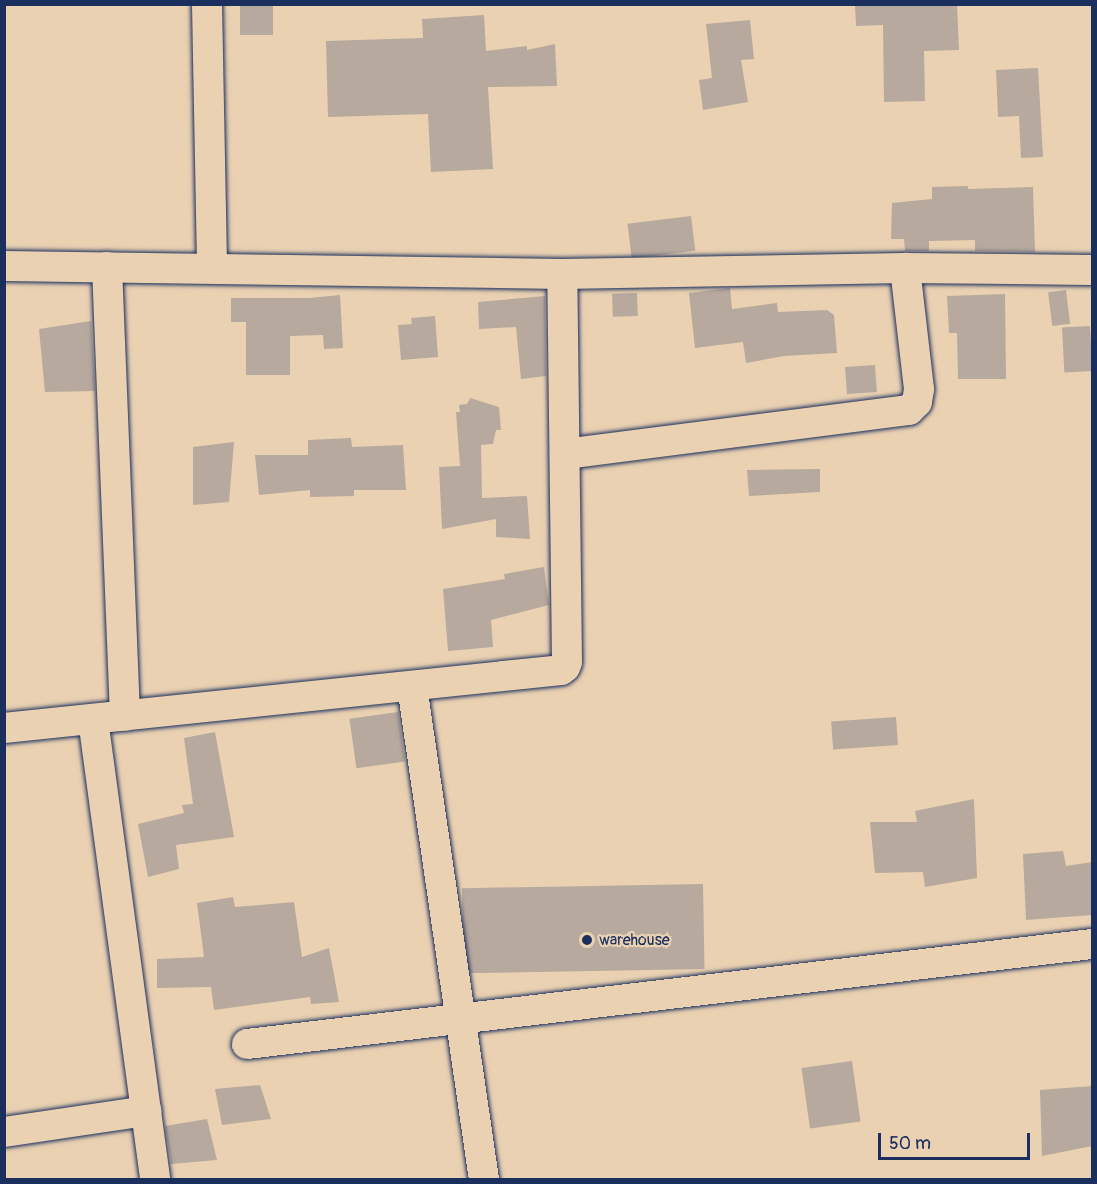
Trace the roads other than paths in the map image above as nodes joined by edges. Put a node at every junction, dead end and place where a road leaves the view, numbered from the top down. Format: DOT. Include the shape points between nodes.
graph roads {
  1 [pos="207,4"];
  2 [pos="4,266"];
  3 [pos="107,267"];
  4 [pos="212,267"];
  5 [pos="905,268"];
  6 [pos="1092,270"];
  7 [pos="562,274"];
  8 [pos="565,454"];
  9 [pos="412,686"];
  10 [pos="125,716"];
  11 [pos="93,719"];
  12 [pos="4,728"];
  13 [pos="1092,944"];
  14 [pos="462,1018"];
  15 [pos="247,1044"];
  16 [pos="146,1111"];
  17 [pos="4,1132"];
  18 [pos="155,1179"];
  19 [pos="484,1179"];
  1 -- 4 [label="street"];
  2 -- 3 [label="street"];
  3 -- 4 [label="street"];
  3 -- 10 [label="street"];
  4 -- 7 [label="street"];
  5 -- 6 [label="street"];
  5 -- 7 [label="street"];
  5 -- 8 [label="street" via="919,389 917,402 909,410"];
  7 -- 8 [label="street"];
  8 -- 9 [label="street" via="565,667"];
  9 -- 10 [label="street"];
  9 -- 14 [label="street"];
  10 -- 11 [label="street"];
  11 -- 12 [label="street"];
  11 -- 16 [label="street"];
  13 -- 14 [label="street"];
  14 -- 15 [label="street"];
  14 -- 19 [label="street"];
  16 -- 17 [label="street"];
  16 -- 18 [label="street"];
}
